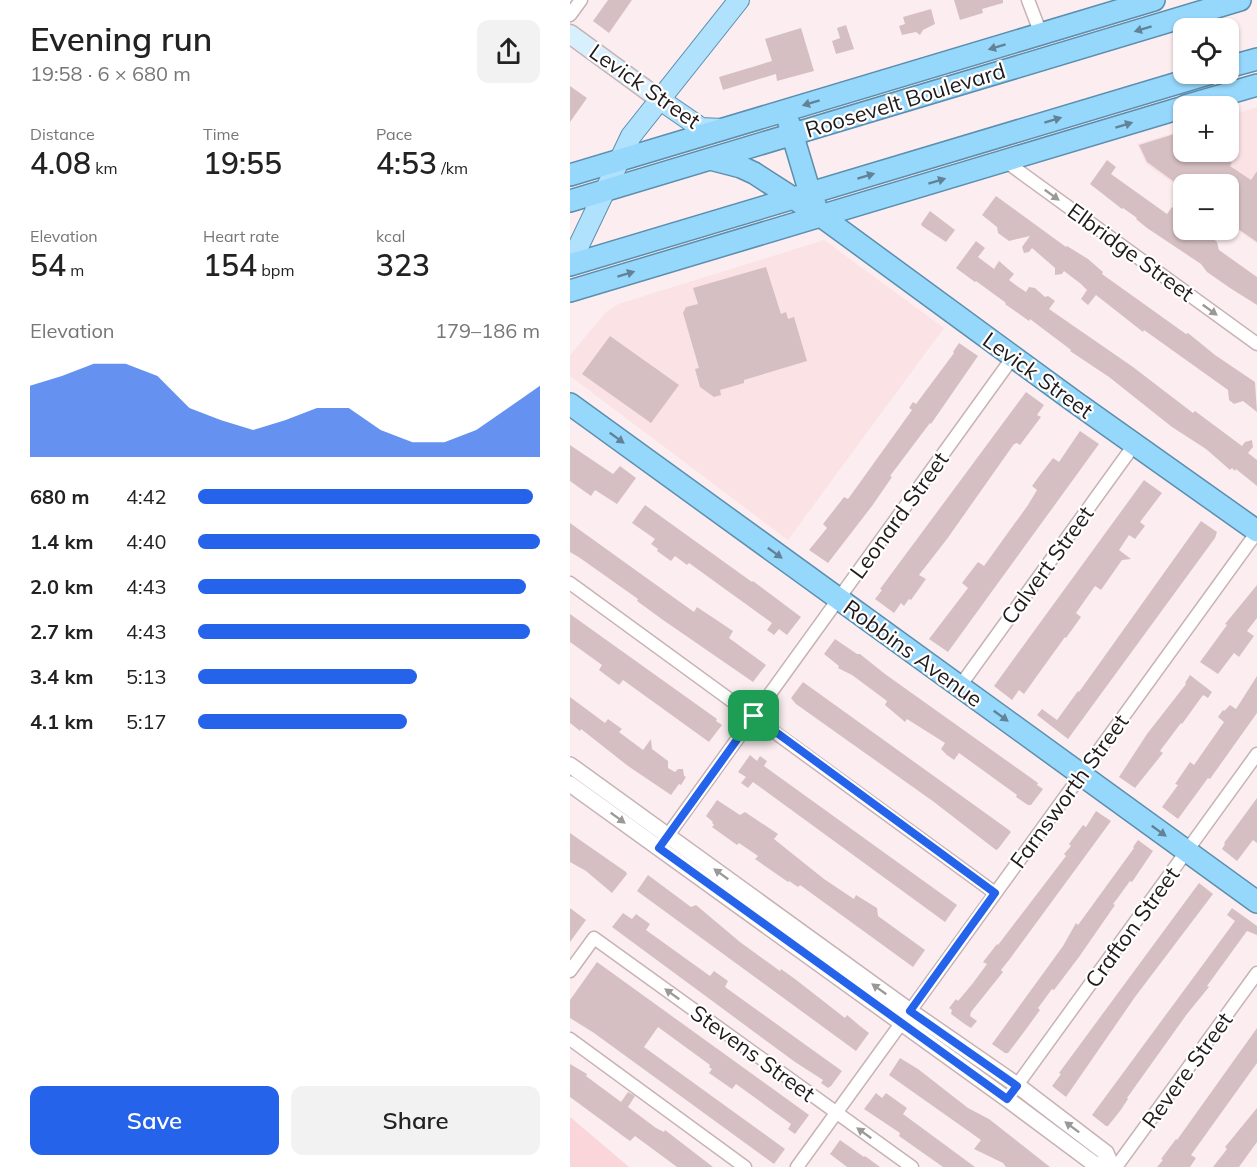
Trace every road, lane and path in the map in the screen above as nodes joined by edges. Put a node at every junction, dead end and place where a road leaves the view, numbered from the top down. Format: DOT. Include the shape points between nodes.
graph roads {
  1 [pos="581,0"];
  2 [pos="739,0"];
  3 [pos="1028,0"];
  4 [pos="1240,0"];
  5 [pos="1150,1"];
  6 [pos="570,15"];
  7 [pos="570,34"];
  8 [pos="1041,34"];
  9 [pos="1063,53"];
  10 [pos="1257,59"];
  11 [pos="1239,64"];
  12 [pos="1173,84"];
  13 [pos="1257,85"];
  14 [pos="1142,93"];
  15 [pos="1220,96"];
  16 [pos="660,99"];
  17 [pos="786,110"];
  18 [pos="1173,110"];
  19 [pos="723,129"];
  20 [pos="793,134"];
  21 [pos="1047,148"];
  22 [pos="709,159"];
  23 [pos="619,160"];
  24 [pos="1005,161"];
  25 [pos="570,175"];
  26 [pos="604,190"];
  27 [pos="801,196"];
  28 [pos="570,201"];
  29 [pos="821,216"];
  30 [pos="570,264"];
  31 [pos="570,291"];
  32 [pos="1257,344"];
  33 [pos="1013,357"];
  34 [pos="570,404"];
  35 [pos="1134,445"];
  36 [pos="1257,532"];
  37 [pos="570,583"];
  38 [pos="839,599"];
  39 [pos="960,686"];
  40 [pos="754,716"];
  41 [pos="1257,754"];
  42 [pos="570,765"];
  43 [pos="1081,774"];
  44 [pos="570,784"];
  45 [pos="663,842"];
  46 [pos="1187,851"];
  47 [pos="995,893"];
  48 [pos="1257,902"];
  49 [pos="570,971"];
  50 [pos="1257,973"];
  51 [pos="906,1017"];
  52 [pos="570,1039"];
  53 [pos="1017,1086"];
  54 [pos="1007,1099"];
  55 [pos="836,1113"];
  56 [pos="745,1167"];
  57 [pos="797,1167"];
  58 [pos="912,1167"];
  59 [pos="1103,1167"];
  60 [pos="1114,1167"];
  1 -- 6 [label="street"];
  2 -- 16 [label="main road"];
  3 -- 8 [label="street"];
  4 -- 9 [label="highway, Roosevelt Boulevard, one-way"];
  5 -- 8 [label="highway, Roosevelt Boulevard"];
  5 -- 9 [label="highway"];
  7 -- 16 [label="main road, Levick Street"];
  8 -- 17 [label="highway, Roosevelt Boulevard, one-way"];
  9 -- 20 [label="highway, Roosevelt Boulevard"];
  10 -- 11 [label="highway"];
  12 -- 14 [label="highway"];
  13 -- 15 [label="highway"];
  14 -- 21 [label="highway"];
  27 -- 14 [label="highway, one-way"];
  16 -- 19 [label="main road, Levick Street" via="701,128"];
  16 -- 23 [label="main road" via="631,136"];
  17 -- 19 [label="highway, Roosevelt Boulevard"];
  17 -- 20 [label="highway, Levick Street"];
  21 -- 18 [label="highway, one-way"];
  19 -- 23 [label="highway, Roosevelt Boulevard"];
  20 -- 22 [label="highway, Roosevelt Boulevard"];
  20 -- 27 [label="highway, Levick Street"];
  21 -- 24 [label="highway"];
  22 -- 26 [label="highway, Roosevelt Boulevard"];
  22 -- 27 [label="highway, Levick Street" via="741,167"];
  23 -- 25 [label="highway, Roosevelt Boulevard"];
  23 -- 26 [label="main road"];
  29 -- 24 [label="highway, one-way"];
  24 -- 32 [label="street, Elbridge Street, one-way"];
  26 -- 28 [label="highway, Roosevelt Boulevard"];
  26 -- 30 [label="main road"];
  27 -- 29 [label="highway, Levick Street"];
  27 -- 30 [label="highway"];
  31 -- 29 [label="highway, one-way"];
  29 -- 33 [label="highway, Levick Street"];
  33 -- 35 [label="highway, Levick Street"];
  33 -- 38 [label="street, Leonard Street"];
  34 -- 38 [label="highway, Robbins Avenue, one-way"];
  35 -- 36 [label="highway, Levick Street"];
  35 -- 39 [label="street, Calvert Street"];
  36 -- 43 [label="street, Farnsworth Street"];
  37 -- 40 [label="street"];
  38 -- 39 [label="highway, Robbins Avenue"];
  38 -- 40 [label="street, Leonard Street"];
  39 -- 43 [label="highway, Robbins Avenue, one-way"];
  40 -- 45 [label="street, Leonard Street"];
  40 -- 47 [label="street"];
  41 -- 46 [label="street, Crafton Street"];
  42 -- 45 [label="street"];
  43 -- 46 [label="highway, Robbins Avenue, one-way"];
  43 -- 47 [label="street, Farnsworth Street"];
  44 -- 45 [label="street, one-way"];
  45 -- 51 [label="street"];
  46 -- 48 [label="highway, Robbins Avenue"];
  46 -- 53 [label="street, Crafton Street"];
  47 -- 51 [label="street, Farnsworth Street"];
  55 -- 49 [label="street, Stevens Street, one-way" via="594,938"];
  50 -- 60 [label="street, Revere Street"];
  51 -- 53 [label="street"];
  51 -- 54 [label="street"];
  51 -- 55 [label="street, Farnsworth Street"];
  52 -- 56 [label="street"];
  53 -- 54 [label="street, Crafton Street"];
  60 -- 53 [label="street, one-way" via="1106,1153"];
  54 -- 59 [label="street"];
  55 -- 57 [label="street, Farnsworth Street"];
  58 -- 55 [label="street, Stevens Street, one-way"];
}
